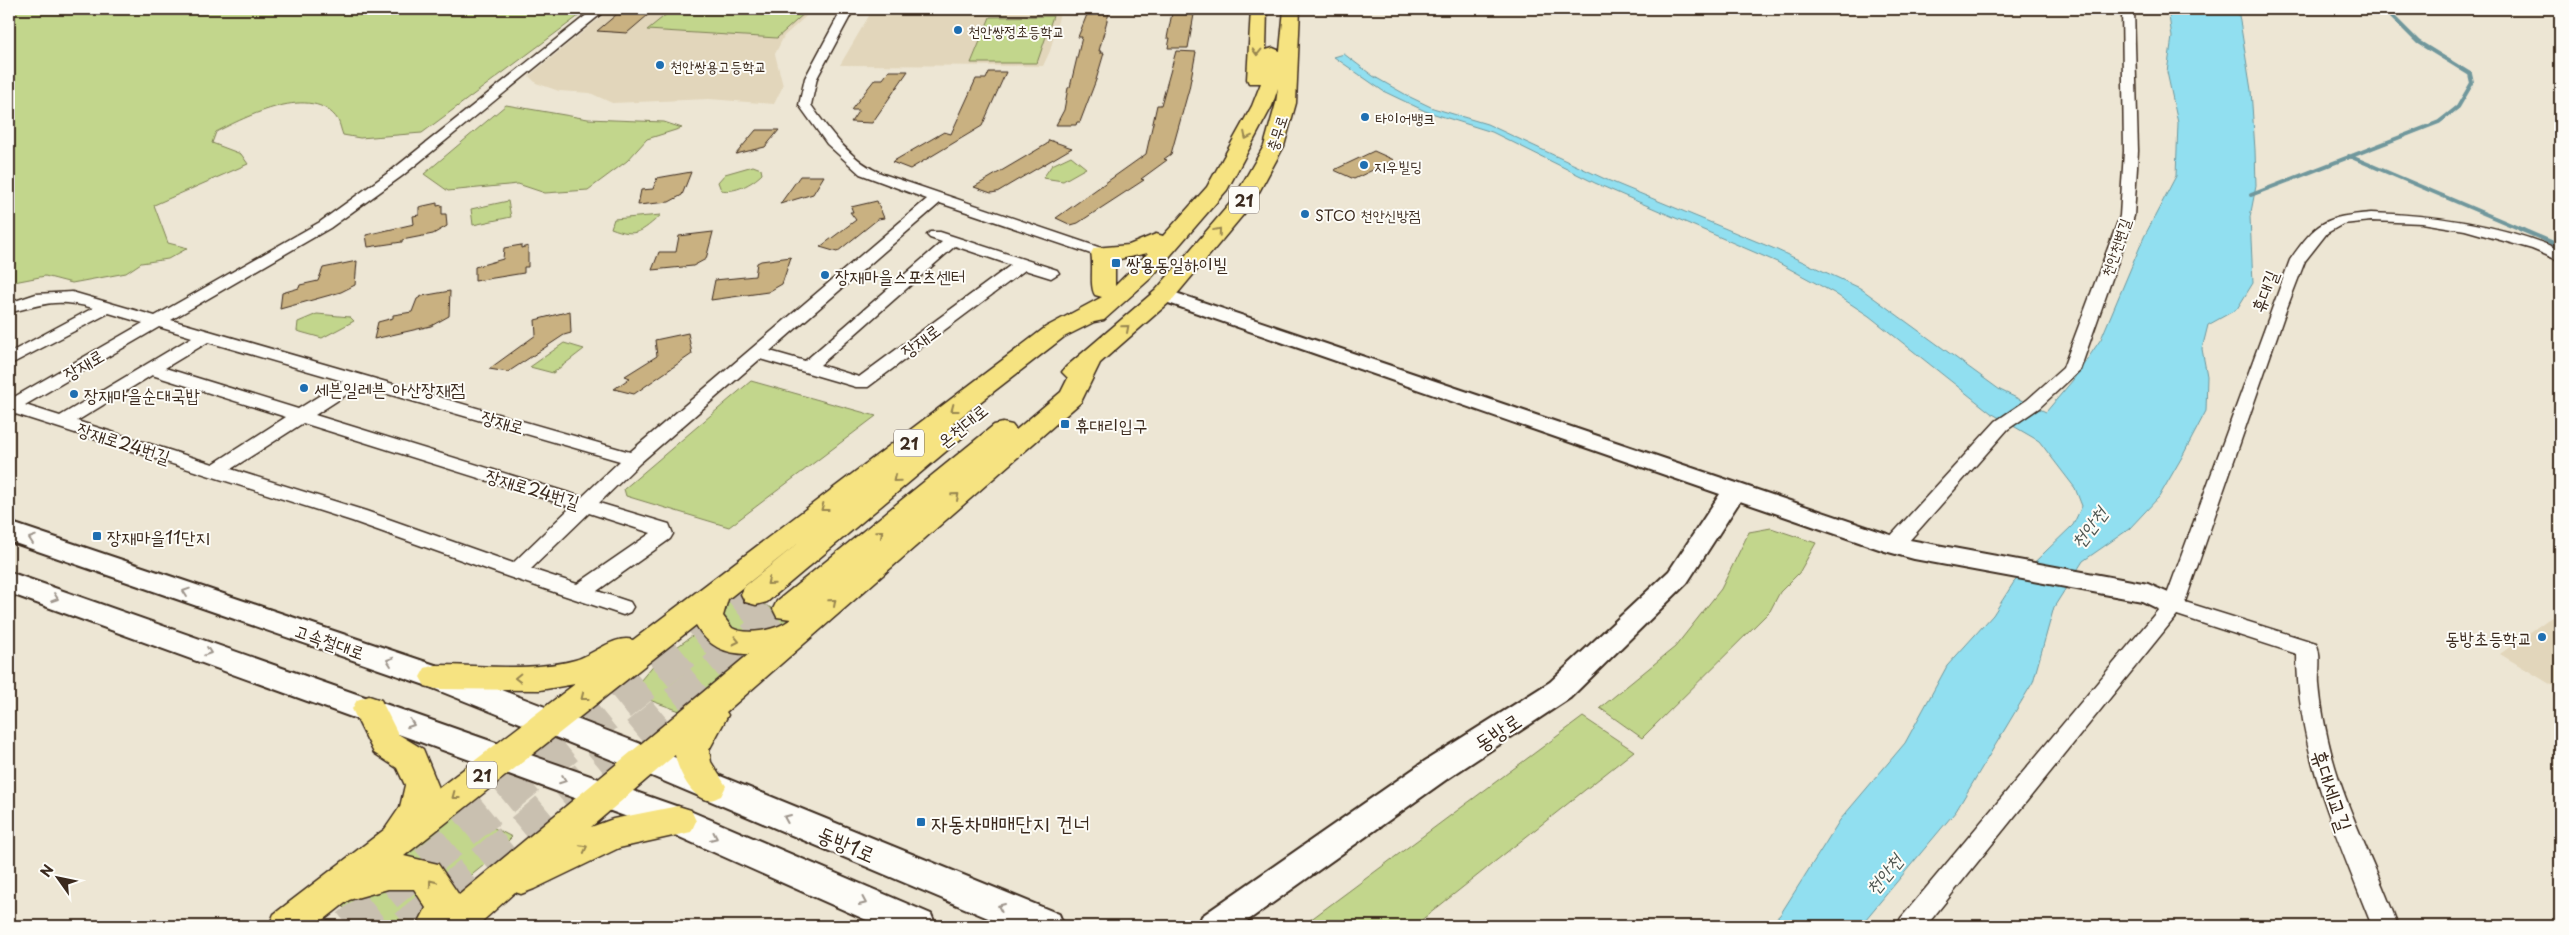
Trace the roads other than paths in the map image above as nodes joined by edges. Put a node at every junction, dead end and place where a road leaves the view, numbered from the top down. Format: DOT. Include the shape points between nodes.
graph roads {
  1 [pos="601,9"];
  2 [pos="848,9"];
  3 [pos="1259,9"];
  4 [pos="1276,9"];
  5 [pos="1292,9"];
  6 [pos="1304,9"];
  7 [pos="2128,9"];
  8 [pos="1287,85"];
  9 [pos="1266,92"];
  10 [pos="1216,190"];
  11 [pos="937,198"];
  12 [pos="935,236"];
  13 [pos="952,241"];
  14 [pos="1156,241"];
  15 [pos="1102,253"];
  16 [pos="2560,256"];
  17 [pos="1023,264"];
  18 [pos="1051,273"];
  19 [pos="1143,274"];
  20 [pos="1164,295"];
  21 [pos="1106,297"];
  22 [pos="107,307"];
  23 [pos="9,308"];
  24 [pos="158,321"];
  25 [pos="206,336"];
  26 [pos="756,352"];
  27 [pos="9,360"];
  28 [pos="808,367"];
  29 [pos="150,369"];
  30 [pos="358,379"];
  31 [pos="9,406"];
  32 [pos="302,416"];
  33 [pos="62,422"];
  34 [pos="634,459"];
  35 [pos="215,471"];
  36 [pos="1735,489"];
  37 [pos="586,504"];
  38 [pos="9,531"];
  39 [pos="1904,548"];
  40 [pos="516,572"];
  41 [pos="9,582"];
  42 [pos="579,593"];
  43 [pos="715,593"];
  44 [pos="756,594"];
  45 [pos="2173,606"];
  46 [pos="623,607"];
  47 [pos="792,621"];
  48 [pos="678,624"];
  49 [pos="2308,649"];
  50 [pos="750,672"];
  51 [pos="436,677"];
  52 [pos="369,709"];
  53 [pos="552,722"];
  54 [pos="504,758"];
  55 [pos="647,760"];
  56 [pos="709,786"];
  57 [pos="603,795"];
  58 [pos="678,820"];
  59 [pos="374,857"];
  60 [pos="327,895"];
  61 [pos="478,901"];
  62 [pos="288,926"];
  63 [pos="436,926"];
  64 [pos="451,926"];
  65 [pos="918,926"];
  66 [pos="1046,926"];
  67 [pos="1214,926"];
  68 [pos="1910,926"];
  69 [pos="2385,926"];
  1 -- 24 [label="street" via="417,157 326,225"];
  2 -- 11 [label="street" via="811,78 805,105 846,155 866,172"];
  3 -- 9 [label="highway, one-way" via="1256,81"];
  4 -- 9 [label="highway, 21" via="1271,80"];
  5 -- 8 [label="highway, 충무로"];
  6 -- 8 [label="highway" via="1296,81"];
  7 -- 39 [label="street, 천안천변길" via="2131,150 2127,216 2071,370 2033,404 2002,425"];
  20 -- 8 [label="highway, 충무로 / 21, one-way" via="1246,195 1274,146 1286,103"];
  9 -- 10 [label="highway, 충무로 / 21, one-way" via="1245,140"];
  10 -- 14 [label="highway" via="1182,214"];
  10 -- 19 [label="highway, 충무로 / 21"];
  11 -- 15 [label="street"];
  11 -- 26 [label="street"];
  12 -- 13 [label="street"];
  13 -- 17 [label="street"];
  13 -- 28 [label="street"];
  14 -- 15 [label="highway" via="1124,254"];
  14 -- 21 [label="highway"];
  15 -- 21 [label="highway"];
  16 -- 45 [label="street, 휴대길" via="2467,226 2422,219 2371,217 2339,220 2322,230 2298,260 2284,295"];
  17 -- 18 [label="street"];
  17 -- 28 [label="street, 장재로" via="862,383"];
  19 -- 21 [label="highway, 온천대로 / 21"];
  20 -- 36 [label="street"];
  47 -- 20 [label="highway, 21, one-way" via="1072,396 1089,360"];
  21 -- 43 [label="highway, 21, one-way" via="1054,332"];
  21 -- 44 [label="highway, 온천대로, one-way"];
  22 -- 23 [label="street, 장재로" via="72,297 36,299"];
  22 -- 24 [label="street, 장재로"];
  22 -- 27 [label="street"];
  24 -- 25 [label="street, 장재로"];
  24 -- 31 [label="street, 장재로"];
  25 -- 29 [label="street, 장재로24번길"];
  25 -- 30 [label="street, 장재로"];
  26 -- 28 [label="street, 장재로"];
  26 -- 34 [label="street"];
  29 -- 32 [label="street, 장재로24번길"];
  29 -- 33 [label="street, 장재로24번길"];
  30 -- 32 [label="street"];
  30 -- 34 [label="street, 장재로"];
  31 -- 33 [label="street, 장재로24번길"];
  32 -- 35 [label="street"];
  32 -- 37 [label="street, 장재로24번길"];
  33 -- 35 [label="street, 장재로24번길"];
  34 -- 37 [label="street"];
  35 -- 40 [label="street, 장재로24번길" via="359,516"];
  36 -- 39 [label="street"];
  36 -- 67 [label="street, 동방로" via="1678,577 1560,690 1436,770"];
  37 -- 40 [label="street"];
  37 -- 42 [label="street, 장재로24번길" via="656,526 662,529 662,534"];
  51 -- 38 [label="main road, 고속철대로, one-way"];
  39 -- 45 [label="street" via="2148,593"];
  40 -- 42 [label="street, 장재로24번길"];
  41 -- 52 [label="main road, one-way"];
  42 -- 46 [label="street, 장재로24번길"];
  43 -- 47 [label="highway, one-way" via="708,621 718,636 752,643"];
  43 -- 48 [label="highway, 21"];
  45 -- 49 [label="street"];
  45 -- 68 [label="street"];
  47 -- 50 [label="highway, 21"];
  48 -- 51 [label="highway, one-way" via="582,671 540,678"];
  48 -- 53 [label="highway, 21, one-way"];
  49 -- 69 [label="street, 휴대세교길" via="2307,675 2315,738 2342,819"];
  50 -- 55 [label="highway, 21"];
  50 -- 56 [label="highway" via="713,711 692,746 695,766"];
  51 -- 53 [label="main road, 고속철대로"];
  52 -- 54 [label="main road, one-way"];
  52 -- 59 [label="highway" via="386,743 411,759 422,785 417,813"];
  53 -- 54 [label="highway, 21"];
  53 -- 55 [label="main road, 고속철대로"];
  54 -- 57 [label="main road, one-way"];
  54 -- 59 [label="highway, 21, one-way"];
  55 -- 56 [label="main road, 동방1로"];
  55 -- 57 [label="highway, 21"];
  66 -- 56 [label="main road, 동방1로, one-way"];
  57 -- 58 [label="main road"];
  57 -- 61 [label="highway, 21"];
  61 -- 58 [label="highway, one-way" via="612,834"];
  58 -- 65 [label="main road, one-way"];
  59 -- 60 [label="highway, 21"];
  60 -- 62 [label="highway, 21"];
  63 -- 60 [label="highway, one-way" via="445,910 442,899 425,875 398,870 375,875"];
  61 -- 64 [label="highway, 21"];
}
